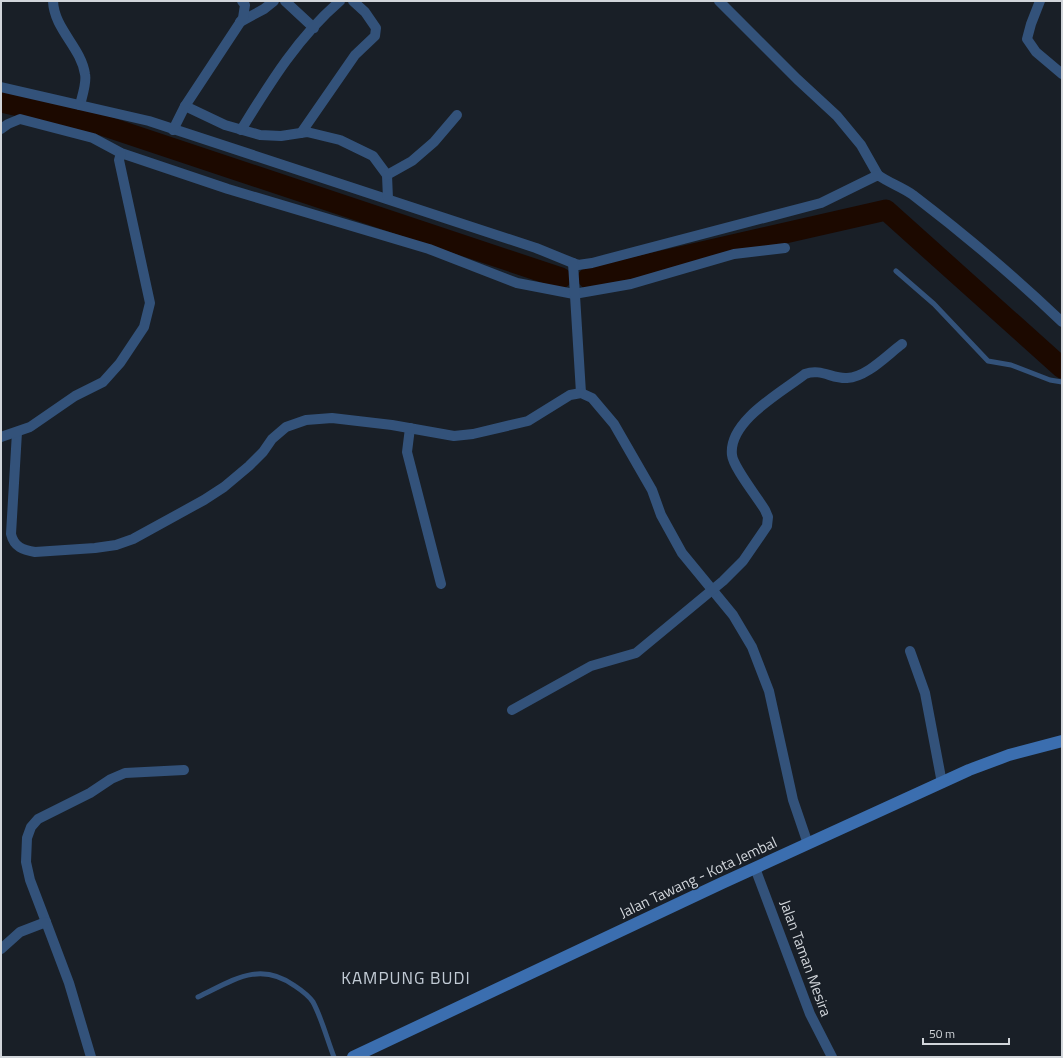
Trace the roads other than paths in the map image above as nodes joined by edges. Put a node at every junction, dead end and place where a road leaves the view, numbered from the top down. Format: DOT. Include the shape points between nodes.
graph roads {
  1 [pos="53,1"];
  2 [pos="242,1"];
  3 [pos="274,1"];
  4 [pos="286,1"];
  5 [pos="340,1"];
  6 [pos="353,1"];
  7 [pos="719,1"];
  8 [pos="1040,1"];
  9 [pos="240,22"];
  10 [pos="314,28"];
  11 [pos="1062,74"];
  12 [pos="1,87"];
  13 [pos="80,105"];
  14 [pos="185,106"];
  15 [pos="457,115"];
  16 [pos="1,129"];
  17 [pos="173,130"];
  18 [pos="241,130"];
  19 [pos="301,133"];
  20 [pos="121,153"];
  21 [pos="387,175"];
  22 [pos="878,175"];
  23 [pos="388,199"];
  24 [pos="785,248"];
  25 [pos="572,263"];
  26 [pos="896,271"];
  27 [pos="574,294"];
  28 [pos="1062,322"];
  29 [pos="902,344"];
  30 [pos="1062,382"];
  31 [pos="581,393"];
  32 [pos="410,428"];
  33 [pos="17,432"];
  34 [pos="1,437"];
  35 [pos="441,584"];
  36 [pos="712,588"];
  37 [pos="910,650"];
  38 [pos="512,710"];
  39 [pos="1062,741"];
  40 [pos="184,770"];
  41 [pos="942,782"];
  42 [pos="808,844"];
  43 [pos="755,868"];
  44 [pos="46,922"];
  45 [pos="1,949"];
  46 [pos="198,997"];
  47 [pos="91,1057"];
  48 [pos="334,1057"];
  49 [pos="353,1057"];
  50 [pos="832,1057"];
  1 -- 13 [label="street" via="53,10 60,26 81,60 86,76"];
  2 -- 9 [label="street" via="245,5"];
  3 -- 9 [label="street"];
  4 -- 10 [label="street"];
  5 -- 10 [label="street"];
  6 -- 19 [label="street" via="365,12 376,28 376,36 354,56"];
  7 -- 22 [label="street" via="792,75 837,116 861,145"];
  8 -- 11 [label="street" via="1030,24 1027,39 1036,52"];
  9 -- 14 [label="street"];
  10 -- 18 [label="street" via="283,63"];
  12 -- 13 [label="street"];
  13 -- 17 [label="street" via="134,117"];
  14 -- 17 [label="street"];
  14 -- 18 [label="street"];
  15 -- 21 [label="street" via="434,142 412,161"];
  16 -- 20 [label="street" via="14,121 27,120 93,138"];
  17 -- 23 [label="street"];
  18 -- 19 [label="street" via="260,135 281,136"];
  19 -- 21 [label="street" via="307,132 340,140 373,156"];
  20 -- 27 [label="street" via="228,189 428,249 517,283"];
  20 -- 33 [label="street" via="119,160 150,303 144,327 120,363 103,382 76,396 30,427"];
  21 -- 23 [label="street"];
  22 -- 25 [label="street" via="839,196 793,212 592,263"];
  22 -- 28 [label="street" via="909,192 930,208"];
  23 -- 25 [label="street" via="536,248"];
  24 -- 27 [label="street" via="734,254 631,284"];
  25 -- 27 [label="street"];
  26 -- 30 [label="lane" via="934,304 988,360"];
  27 -- 31 [label="street"];
  29 -- 36 [label="street" via="866,372 856,376 846,379 813,371 805,374 748,417 737,430 732,442 732,456 765,510 768,517 767,526 743,561"];
  31 -- 32 [label="street" via="570,395 528,421 473,434 454,436"];
  31 -- 36 [label="street" via="592,398 614,424 652,490 671,536"];
  32 -- 33 [label="street" via="332,418 306,420 286,427 249,466 224,487 133,538 116,545 96,548 35,552 18,547 11,534"];
  32 -- 35 [label="street" via="407,452"];
  33 -- 34 [label="street"];
  36 -- 38 [label="street" via="636,653 591,666"];
  36 -- 42 [label="street" via="733,615 760,665 776,713 793,800"];
  37 -- 41 [label="street" via="925,693"];
  39 -- 41 [label="main road, Jalan Tawang - Kota Jembal" via="990,761"];
  40 -- 44 [label="street" via="124,773 38,819 31,827 26,862"];
  41 -- 42 [label="main road, Jalan Tawang - Kota Jembal"];
  42 -- 43 [label="main road, Jalan Tawang - Kota Jembal"];
  43 -- 49 [label="main road, Jalan Tawang - Kota Jembal"];
  43 -- 50 [label="street, Jalan Taman Mesira" via="810,1014"];
  44 -- 45 [label="street" via="20,932"];
  44 -- 47 [label="street" via="69,983"];
  46 -- 48 [label="lane" via="232,979 251,974 272,974 286,980 313,1001"];
}
